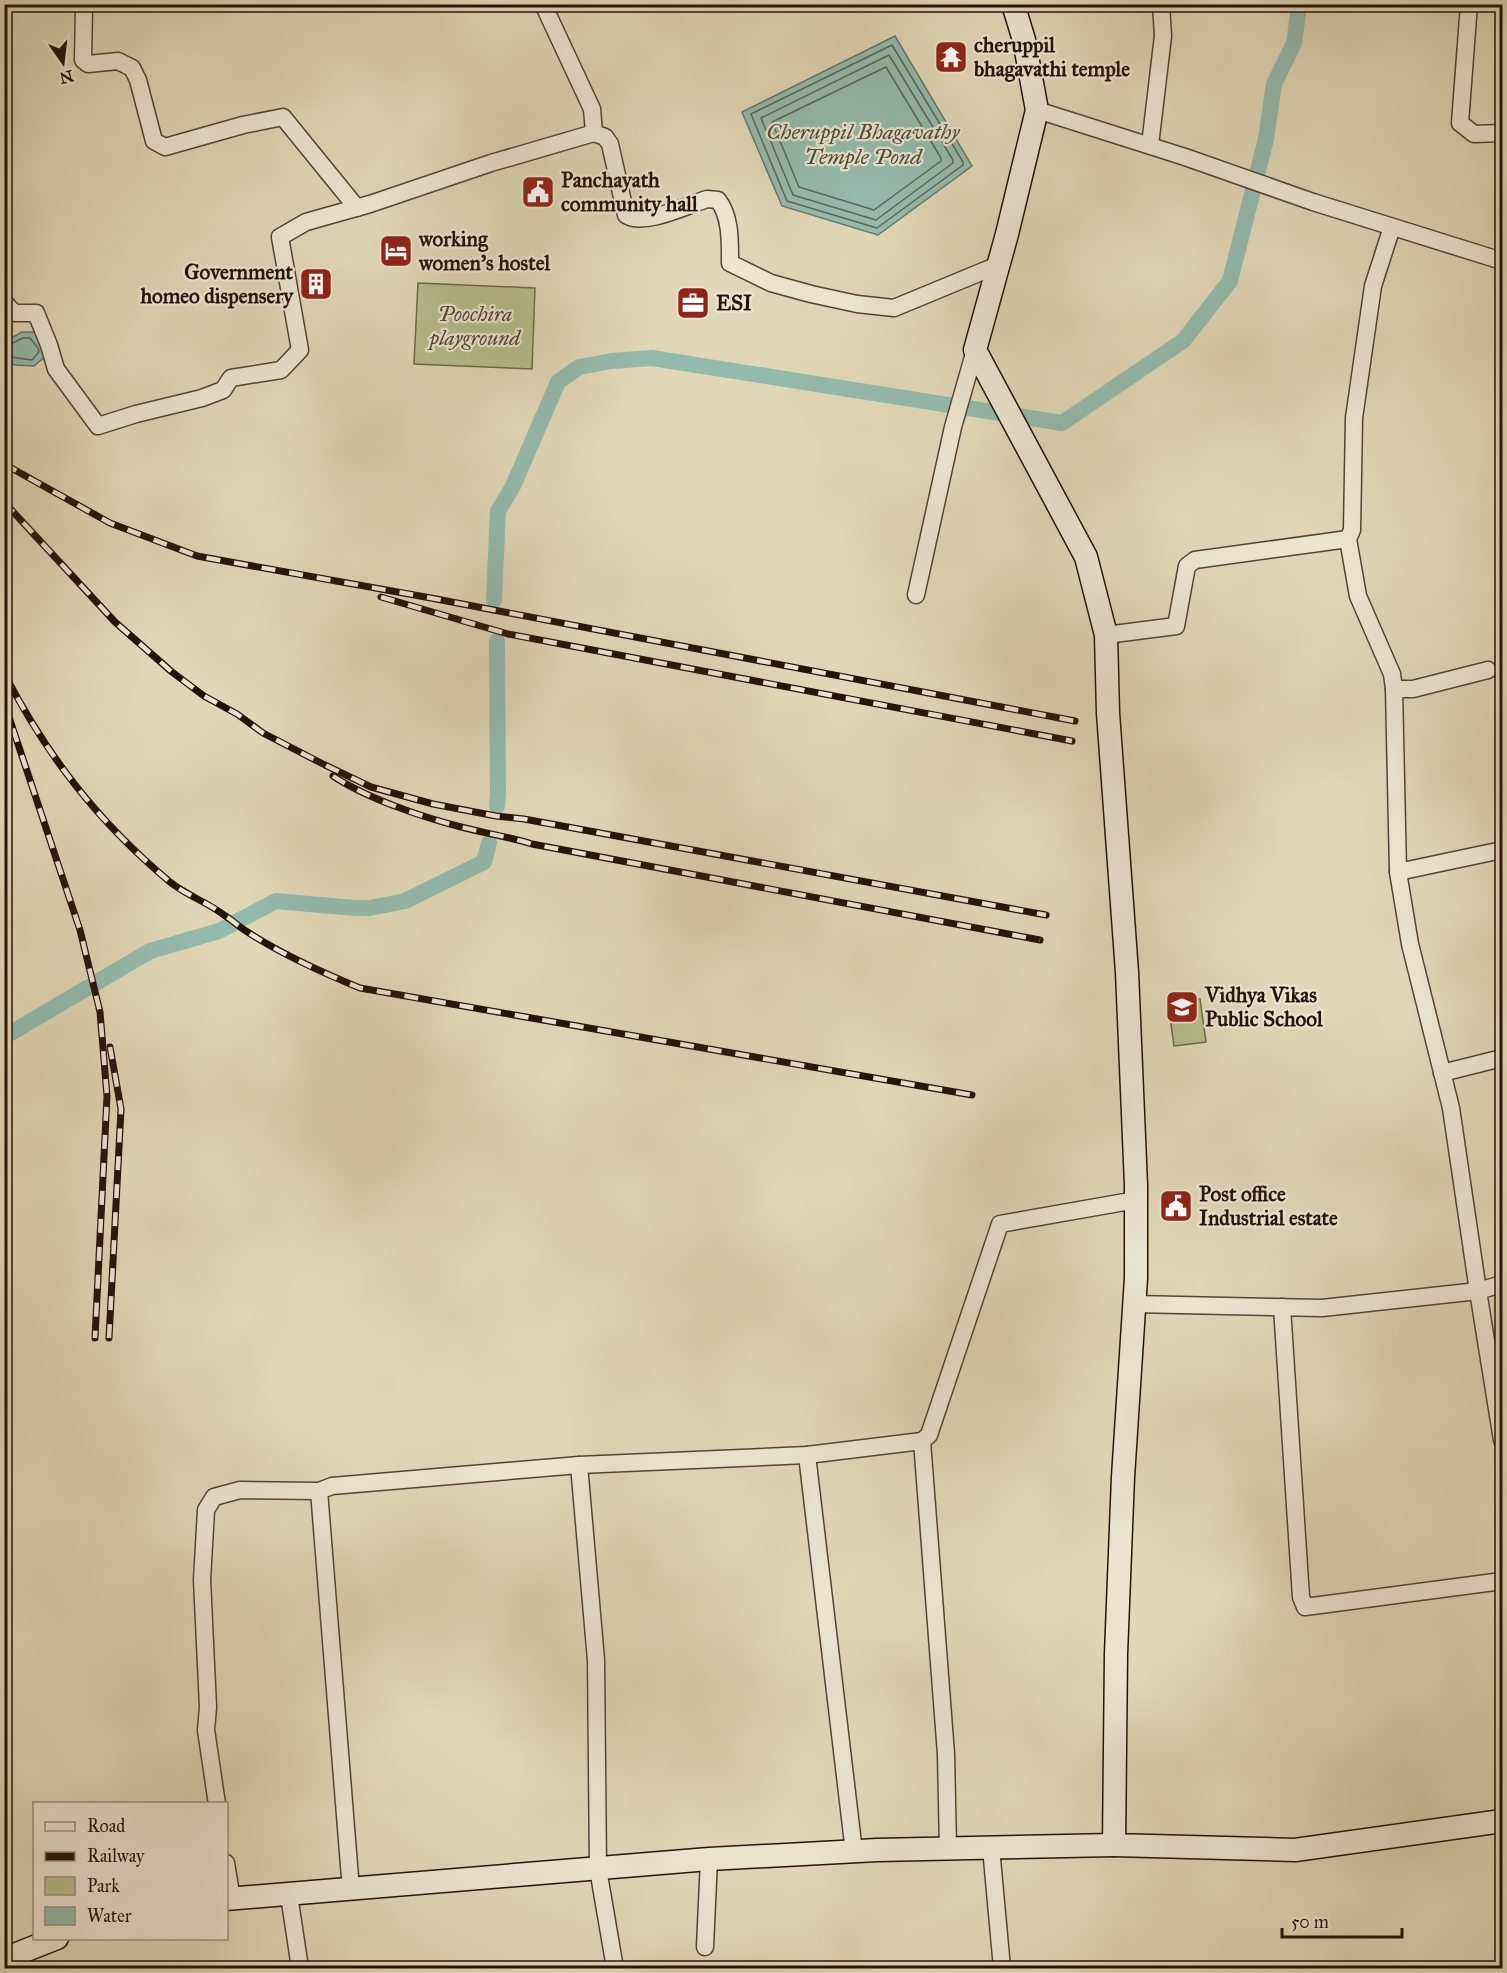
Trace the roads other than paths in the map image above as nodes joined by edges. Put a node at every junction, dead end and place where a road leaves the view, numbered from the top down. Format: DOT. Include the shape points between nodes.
graph roads {
  1 [pos="87,4"];
  2 [pos="543,4"];
  3 [pos="1013,4"];
  4 [pos="1161,4"];
  5 [pos="1469,4"];
  6 [pos="1037,110"];
  7 [pos="594,133"];
  8 [pos="1503,133"];
  9 [pos="1150,146"];
  10 [pos="357,208"];
  11 [pos="1392,227"];
  12 [pos="1503,261"];
  13 [pos="998,265"];
  14 [pos="4,302"];
  15 [pos="975,350"];
  16 [pos="1348,539"];
  17 [pos="916,595"];
  18 [pos="1106,635"];
  19 [pos="1488,670"];
  20 [pos="1394,689"];
  21 [pos="1503,850"];
  22 [pos="1398,872"];
  23 [pos="1503,1058"];
  24 [pos="1442,1072"];
  25 [pos="1136,1200"];
  26 [pos="1503,1284"];
  27 [pos="1478,1291"];
  28 [pos="1134,1304"];
  29 [pos="1282,1307"];
  30 [pos="1500,1413"];
  31 [pos="1503,1440"];
  32 [pos="922,1441"];
  33 [pos="807,1455"];
  34 [pos="579,1465"];
  35 [pos="319,1491"];
  36 [pos="1503,1581"];
  37 [pos="217,1802"];
  38 [pos="1503,1821"];
  39 [pos="1114,1845"];
  40 [pos="991,1848"];
  41 [pos="948,1849"];
  42 [pos="854,1852"];
  43 [pos="709,1859"];
  44 [pos="598,1869"];
  45 [pos="351,1890"];
  46 [pos="289,1895"];
  47 [pos="229,1899"];
  48 [pos="52,1940"];
  49 [pos="705,1947"];
  50 [pos="4,1959"];
  51 [pos="300,1968"];
  52 [pos="615,1968"];
  53 [pos="1002,1968"];
  1 -- 10 [label="street" via="83,60 88,64 118,61 132,68 154,141 165,147 283,117"];
  2 -- 7 [label="street" via="592,110"];
  3 -- 6 [label="street"];
  4 -- 9 [label="street" via="1163,36"];
  5 -- 8 [label="street" via="1460,123 1474,134"];
  6 -- 9 [label="street"];
  6 -- 13 [label="street"];
  7 -- 10 [label="street"];
  7 -- 13 [label="street" via="610,144 626,215 644,219 707,199 718,200 725,209 730,263 771,283 857,304 894,308"];
  9 -- 11 [label="street"];
  10 -- 14 [label="street" via="306,222 280,237 300,350 281,370 231,378 224,390 98,426 56,369 36,313 14,313"];
  11 -- 12 [label="street"];
  11 -- 16 [label="street" via="1373,286 1354,418 1352,530"];
  13 -- 15 [label="street"];
  15 -- 17 [label="street" via="953,427"];
  15 -- 18 [label="street" via="1086,557"];
  16 -- 18 [label="street" via="1195,560 1187,567 1176,626"];
  16 -- 20 [label="street" via="1358,596 1392,674"];
  18 -- 25 [label="street" via="1127,972"];
  19 -- 20 [label="street" via="1413,689"];
  20 -- 22 [label="street"];
  21 -- 22 [label="street"];
  22 -- 24 [label="street" via="1410,944"];
  23 -- 24 [label="street"];
  24 -- 27 [label="street" via="1451,1108"];
  25 -- 28 [label="street"];
  25 -- 32 [label="street" via="1000,1224 929,1435"];
  26 -- 27 [label="street"];
  27 -- 29 [label="street" via="1322,1308"];
  27 -- 30 [label="street"];
  28 -- 29 [label="street"];
  28 -- 39 [label="street" via="1116,1654"];
  29 -- 36 [label="street" via="1300,1597 1305,1607"];
  30 -- 31 [label="street"];
  32 -- 33 [label="street"];
  32 -- 41 [label="street" via="946,1754"];
  33 -- 34 [label="street"];
  33 -- 42 [label="street"];
  34 -- 35 [label="street" via="332,1486"];
  34 -- 44 [label="street" via="596,1660"];
  35 -- 37 [label="street" via="240,1490 214,1497 206,1510 202,1580 206,1730"];
  35 -- 45 [label="street"];
  38 -- 39 [label="street" via="1295,1850"];
  39 -- 40 [label="street"];
  40 -- 41 [label="street"];
  40 -- 53 [label="street"];
  41 -- 42 [label="street"];
  42 -- 43 [label="street"];
  43 -- 44 [label="street"];
  43 -- 49 [label="street"];
  44 -- 45 [label="street"];
  44 -- 52 [label="street"];
  45 -- 46 [label="street"];
  46 -- 47 [label="street"];
  46 -- 51 [label="street"];
  48 -- 50 [label="street"];
}
